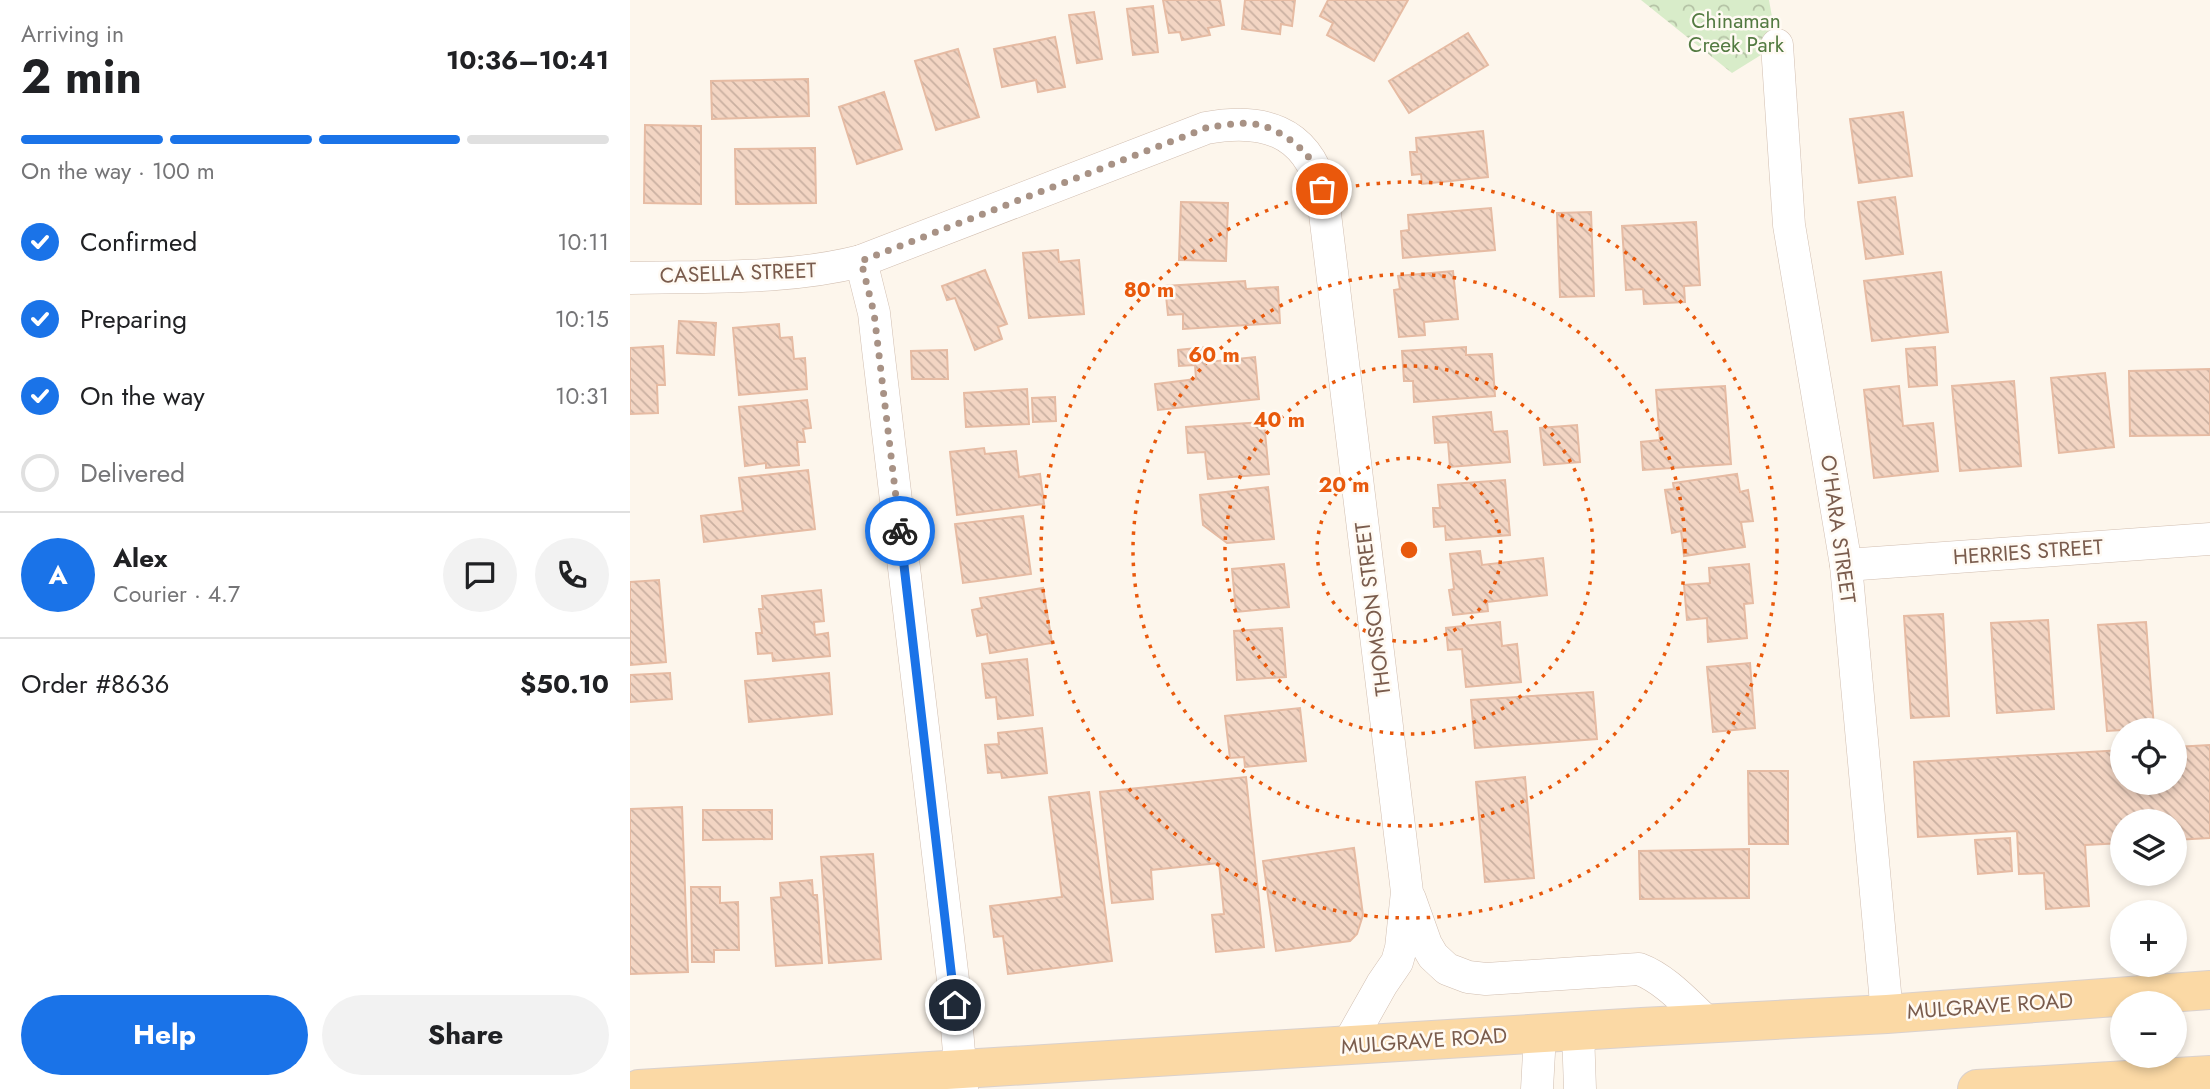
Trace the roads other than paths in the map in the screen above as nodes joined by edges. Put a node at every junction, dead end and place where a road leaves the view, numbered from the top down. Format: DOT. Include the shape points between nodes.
graph roads {
  1 [pos="1777,46"];
  2 [pos="1280,133"];
  3 [pos="861,261"];
  4 [pos="630,278"];
  5 [pos="2210,539"];
  6 [pos="1846,565"];
  7 [pos="1407,892"];
  8 [pos="2210,989"];
  9 [pos="1887,1014"];
  10 [pos="1709,1024"];
  11 [pos="1578,1031"];
  12 [pos="1539,1034"];
  13 [pos="1347,1046"];
  14 [pos="2210,1075"];
  15 [pos="962,1079"];
  16 [pos="639,1089"];
  17 [pos="1537,1089"];
  18 [pos="1580,1089"];
  19 [pos="1977,1089"];
  1 -- 6 [label="street, O'HARA STREET" via="1789,225"];
  2 -- 3 [label="street, CASELLA STREET" via="1259,125 1232,123 1206,128"];
  2 -- 7 [label="street, THOMSON STREET" via="1303,150 1317,169 1322,189"];
  3 -- 4 [label="street, CASELLA STREET" via="796,274"];
  3 -- 15 [label="street" via="874,313"];
  5 -- 6 [label="street, HERRIES STREET"];
  6 -- 9 [label="street, O'HARA STREET"];
  7 -- 10 [label="street, THOMSON STREET" via="1433,956 1457,974 1486,979 1639,969 1667,986"];
  7 -- 13 [label="street, THOMSON STREET" via="1397,962"];
  8 -- 9 [label="main road, MULGRAVE ROAD"];
  9 -- 10 [label="main road, MULGRAVE ROAD"];
  10 -- 11 [label="main road, MULGRAVE ROAD"];
  11 -- 12 [label="main road, MULGRAVE ROAD"];
  11 -- 18 [label="street"];
  12 -- 13 [label="main road, MULGRAVE ROAD"];
  12 -- 17 [label="street"];
  13 -- 15 [label="main road, MULGRAVE ROAD"];
  14 -- 19 [label="main road"];
  15 -- 16 [label="main road, MULGRAVE ROAD"];
}
